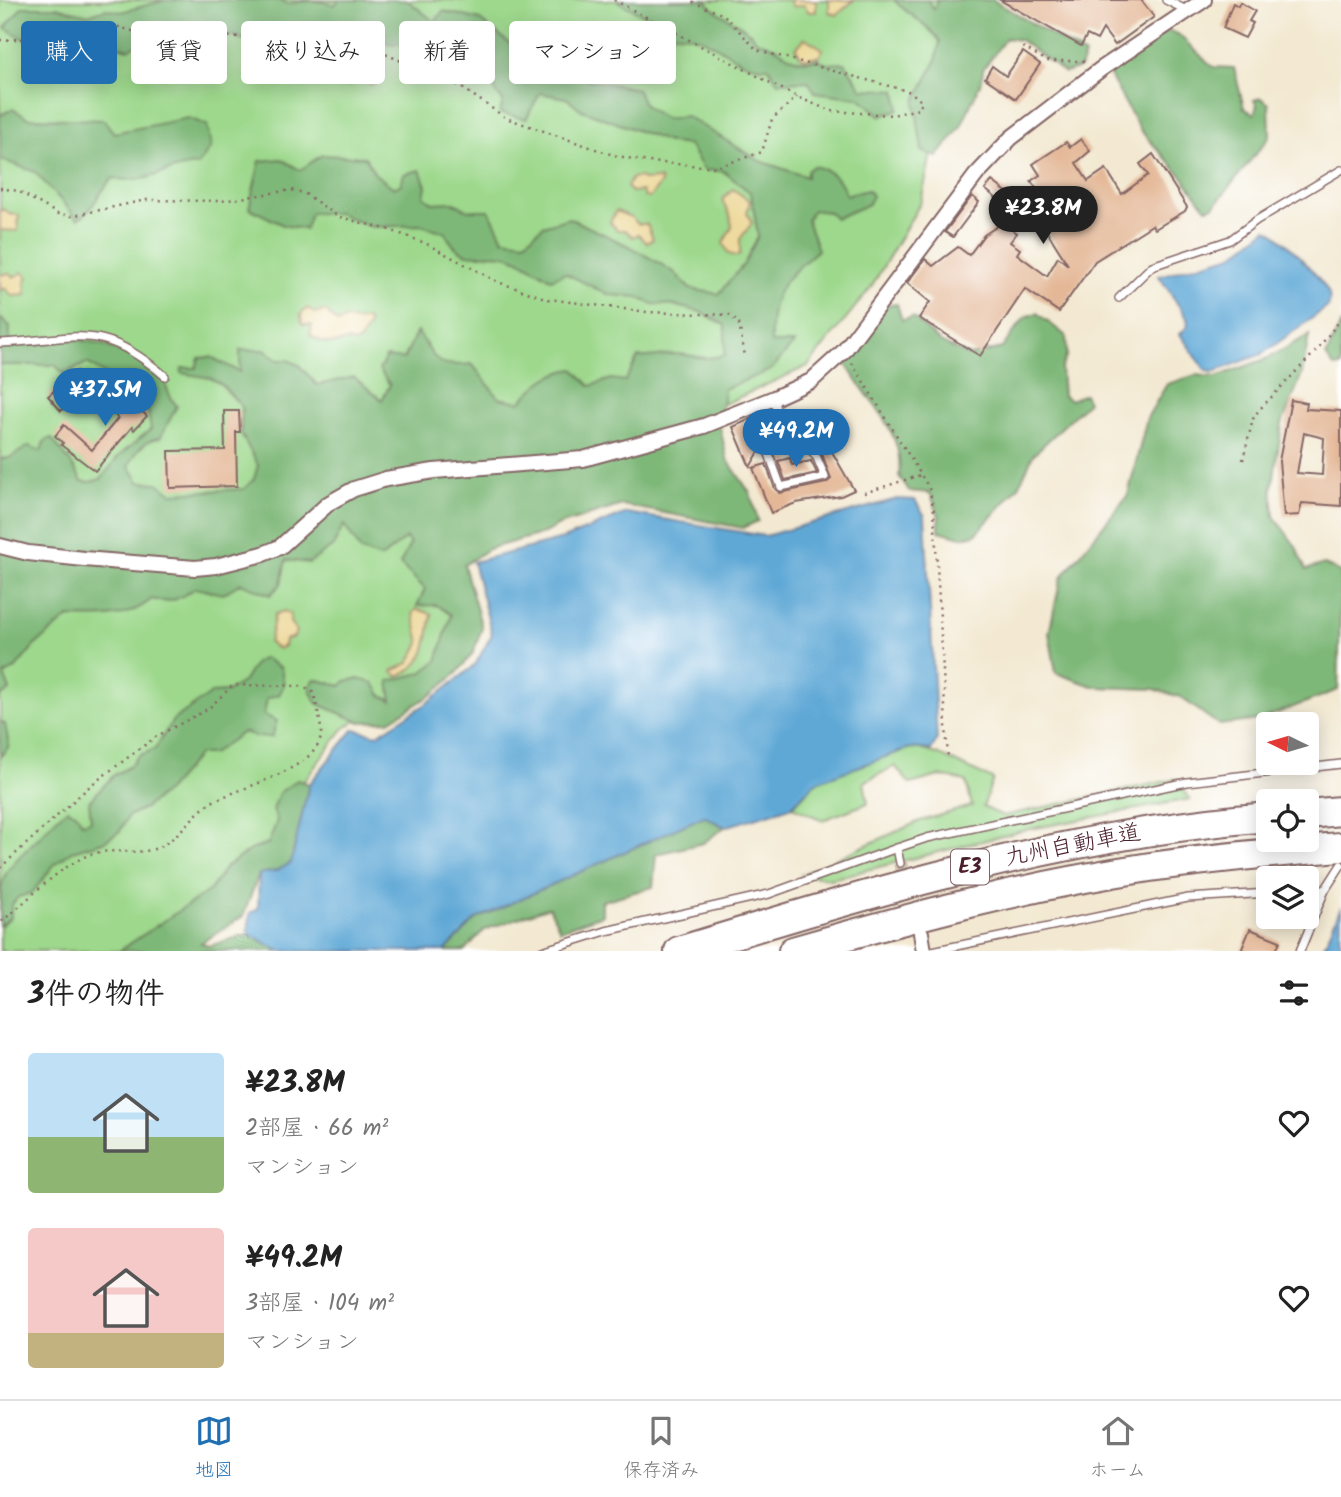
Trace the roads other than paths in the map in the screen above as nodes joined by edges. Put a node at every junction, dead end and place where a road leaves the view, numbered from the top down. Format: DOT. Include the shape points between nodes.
graph roads {
  1 [pos="1166,0"];
  2 [pos="1204,0"];
  3 [pos="1186,10"];
  4 [pos="1341,170"];
  5 [pos="1119,298"];
  6 [pos="0,343"];
  7 [pos="165,376"];
  8 [pos="774,398"];
  9 [pos="781,438"];
  10 [pos="0,545"];
  11 [pos="1341,764"];
  12 [pos="1341,811"];
  13 [pos="1319,813"];
  14 [pos="1256,819"];
  15 [pos="1341,847"];
  16 [pos="897,848"];
  17 [pos="900,863"];
  18 [pos="1341,865"];
  19 [pos="1319,890"];
  20 [pos="1325,890"];
  21 [pos="1256,894"];
  22 [pos="920,933"];
  23 [pos="542,951"];
  24 [pos="678,951"];
  25 [pos="793,951"];
  26 [pos="924,951"];
  27 [pos="932,951"];
  28 [pos="1300,951"];
  1 -- 3 [label="lane"];
  2 -- 3 [label="street"];
  3 -- 8 [label="street" via="1011,138 975,175 844,351 811,381"];
  4 -- 5 [label="lane" via="1230,240 1152,266"];
  6 -- 7 [label="lane" via="101,338 139,354"];
  8 -- 9 [label="lane"];
  8 -- 10 [label="street" via="704,426 583,459 386,479 329,503 280,547 216,566 84,559"];
  9 -- 9 [label="lane" via="802,437 825,477 781,487 769,454"];
  11 -- 16 [label="lane" via="1187,782"];
  12 -- 13 [label="highway"];
  14 -- 24 [label="highway, 九州自動車道 / E3" via="1145,832 1025,854 835,903"];
  15 -- 25 [label="highway, 九州自動車道 / E3" via="1243,855 1060,883"];
  16 -- 17 [label="lane"];
  16 -- 23 [label="lane" via="769,894 606,931"];
  18 -- 20 [label="lane"];
  19 -- 20 [label="lane"];
  20 -- 28 [label="lane"];
  21 -- 27 [label="lane" via="1188,898"];
  22 -- 26 [label="street"];
}
